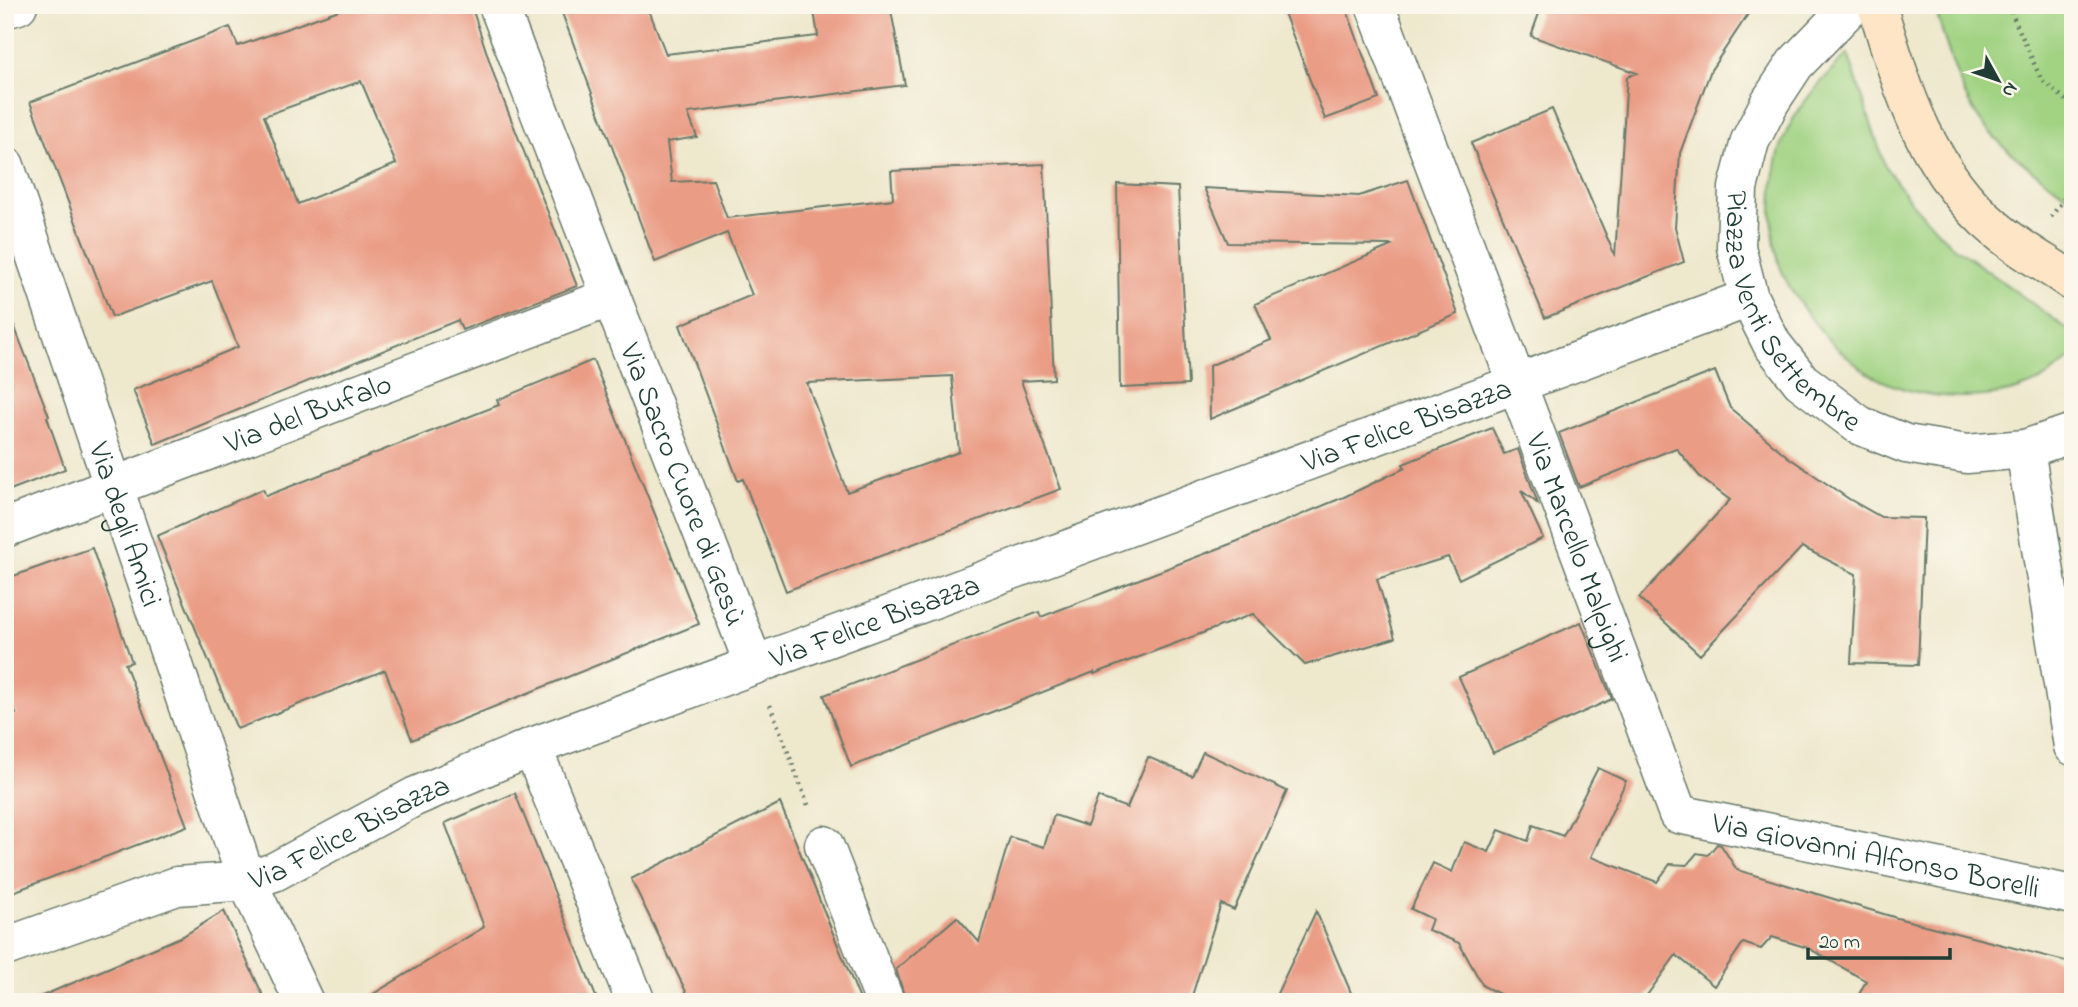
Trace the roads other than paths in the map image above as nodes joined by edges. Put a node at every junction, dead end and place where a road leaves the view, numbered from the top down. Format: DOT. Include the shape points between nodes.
graph roads {
  1 [pos="18,5"];
  2 [pos="498,5"];
  3 [pos="1375,5"];
  4 [pos="1852,5"];
  5 [pos="1877,5"];
  6 [pos="5,9"];
  7 [pos="5,166"];
  8 [pos="2073,282"];
  9 [pos="611,297"];
  10 [pos="1749,298"];
  11 [pos="1517,383"];
  12 [pos="2073,433"];
  13 [pos="2025,449"];
  14 [pos="114,486"];
  15 [pos="5,528"];
  16 [pos="754,665"];
  17 [pos="2073,746"];
  18 [pos="532,747"];
  19 [pos="1678,814"];
  20 [pos="824,845"];
  21 [pos="247,881"];
  22 [pos="2073,895"];
  23 [pos="5,947"];
  24 [pos="304,1002"];
  25 [pos="636,1002"];
  26 [pos="885,1002"];
  1 -- 6 [label="street"];
  2 -- 9 [label="street, Via Sacro Cuore di Gesù"];
  3 -- 11 [label="street, Via Marcello Malpighi"];
  4 -- 10 [label="street, Piazza Venti Settembre" via="1795,64 1750,141 1738,188 1736,247"];
  5 -- 8 [label="main road" via="1916,123 1940,167 1997,231"];
  7 -- 14 [label="street, Via degli Amici"];
  9 -- 14 [label="street, Via del Bufalo"];
  9 -- 16 [label="street, Via Sacro Cuore di Gesù"];
  10 -- 11 [label="street, Via Felice Bisazza"];
  10 -- 13 [label="street, Piazza Venti Settembre" via="1772,344 1801,381 1859,425 1906,444 1967,454"];
  11 -- 16 [label="street, Via Felice Bisazza"];
  11 -- 19 [label="street, Via Marcello Malpighi"];
  12 -- 13 [label="street, Piazza Venti Settembre"];
  13 -- 17 [label="street"];
  14 -- 15 [label="street, Via del Bufalo"];
  14 -- 21 [label="street, Via degli Amici"];
  16 -- 18 [label="street, Via Felice Bisazza"];
  18 -- 21 [label="street, Via Felice Bisazza" via="414,797 274,872"];
  18 -- 25 [label="street"];
  19 -- 22 [label="street, Via Giovanni Alfonso Borelli"];
  20 -- 26 [label="street"];
  21 -- 23 [label="street, Via Felice Bisazza" via="177,886"];
  21 -- 24 [label="street, Via degli Amici"];
}
